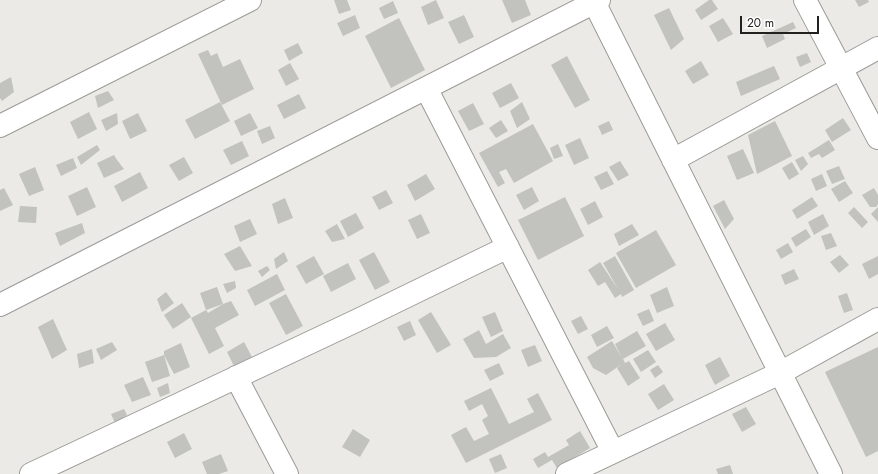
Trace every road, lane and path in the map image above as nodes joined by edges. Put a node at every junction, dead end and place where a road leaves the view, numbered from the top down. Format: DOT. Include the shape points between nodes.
graph roads {
  1 [pos="250,0"];
  2 [pos="805,0"];
  3 [pos="595,1"];
  4 [pos="878,48"];
  5 [pos="840,67"];
  6 [pos="426,88"];
  7 [pos="0,126"];
  8 [pos="878,138"];
  9 [pos="673,160"];
  10 [pos="508,247"];
  11 [pos="0,305"];
  12 [pos="878,318"];
  13 [pos="780,373"];
  14 [pos="236,378"];
  15 [pos="613,452"];
  16 [pos="572,473"];
  17 [pos="31,474"];
  18 [pos="287,474"];
  19 [pos="831,474"];
  1 -- 7 [label="street"];
  2 -- 5 [label="street"];
  3 -- 6 [label="street"];
  3 -- 9 [label="street"];
  4 -- 5 [label="street"];
  5 -- 8 [label="street"];
  5 -- 9 [label="street"];
  6 -- 10 [label="street"];
  6 -- 11 [label="street"];
  9 -- 13 [label="street"];
  10 -- 14 [label="street"];
  10 -- 15 [label="street"];
  12 -- 13 [label="street"];
  13 -- 15 [label="street"];
  13 -- 19 [label="street"];
  14 -- 17 [label="street"];
  14 -- 18 [label="street"];
  15 -- 16 [label="street"];
}
